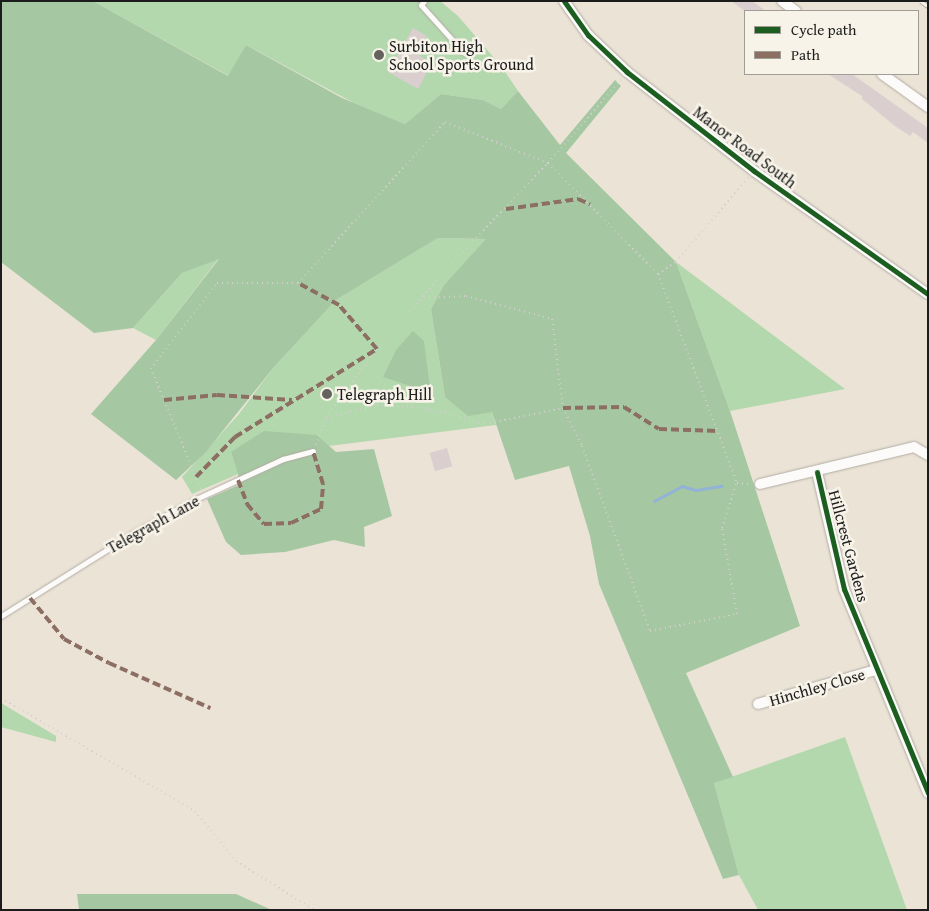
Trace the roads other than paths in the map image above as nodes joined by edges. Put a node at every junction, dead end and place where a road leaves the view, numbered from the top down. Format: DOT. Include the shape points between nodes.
graph roads {
  1 [pos="424,1"];
  2 [pos="564,1"];
  3 [pos="782,1"];
  4 [pos="795,10"];
  5 [pos="464,53"];
  6 [pos="883,75"];
  7 [pos="928,107"];
  8 [pos="928,294"];
  9 [pos="314,452"];
  10 [pos="928,455"];
  11 [pos="817,472"];
  12 [pos="760,484"];
  13 [pos="1,616"];
  14 [pos="876,670"];
  15 [pos="758,704"];
  16 [pos="928,793"];
  1 -- 5 [label="lane" via="421,5"];
  2 -- 8 [label="street, Manor Road South" via="588,35 627,72 754,171"];
  3 -- 4 [label="street"];
  6 -- 7 [label="street"];
  9 -- 13 [label="lane, Telegraph Lane" via="284,459 204,495 135,532"];
  10 -- 11 [label="street, Hillcrest Gardens" via="914,447"];
  11 -- 12 [label="street, Hillcrest Gardens"];
  11 -- 14 [label="street, Hillcrest Gardens" via="844,589"];
  14 -- 15 [label="street, Hinchley Close"];
  14 -- 16 [label="street, Hillcrest Gardens"];
}
